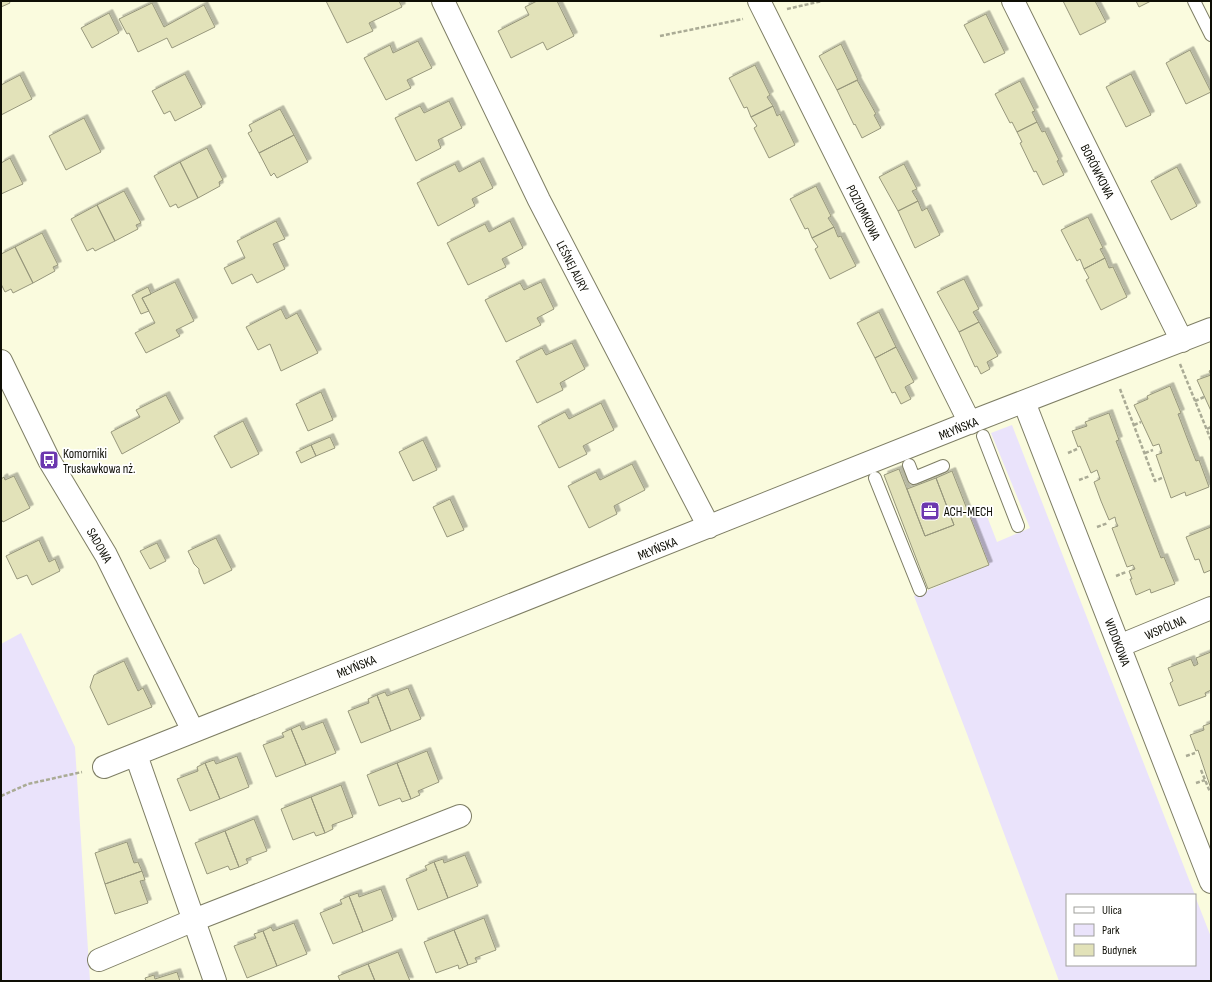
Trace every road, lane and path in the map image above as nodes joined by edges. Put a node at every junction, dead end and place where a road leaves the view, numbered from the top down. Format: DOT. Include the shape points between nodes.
graph roads {
  1 [pos="443,1"];
  2 [pos="759,1"];
  3 [pos="1013,1"];
  4 [pos="1194,1"];
  5 [pos="1211,35"];
  6 [pos="1211,329"];
  7 [pos="1182,341"];
  8 [pos="1,361"];
  9 [pos="1180,363"];
  10 [pos="1119,388"];
  11 [pos="1204,397"];
  12 [pos="1195,401"];
  13 [pos="1024,402"];
  14 [pos="1141,422"];
  15 [pos="1134,425"];
  16 [pos="1211,427"];
  17 [pos="1207,428"];
  18 [pos="976,430"];
  19 [pos="1211,440"];
  20 [pos="1153,450"];
  21 [pos="1144,453"];
  22 [pos="909,465"];
  23 [pos="943,466"];
  24 [pos="875,478"];
  25 [pos="1164,478"];
  26 [pos="1018,526"];
  27 [pos="709,527"];
  28 [pos="920,590"];
  29 [pos="1211,608"];
  30 [pos="1119,646"];
  31 [pos="193,731"];
  32 [pos="136,755"];
  33 [pos="104,767"];
  34 [pos="1201,770"];
  35 [pos="1210,792"];
  36 [pos="1,796"];
  37 [pos="460,816"];
  38 [pos="1211,882"];
  39 [pos="194,920"];
  40 [pos="99,960"];
  41 [pos="215,981"];
  1 -- 27 [label="street, LEŚNEJ AURY" via="538,200"];
  2 -- 18 [label="street, POZIOMKOWA"];
  3 -- 7 [label="street, BORÓWKOWA"];
  4 -- 5 [label="lane"];
  6 -- 7 [label="street, MŁYŃSKA"];
  7 -- 13 [label="street, MŁYŃSKA"];
  8 -- 31 [label="street, SADOWA" via="49,460 106,555"];
  9 -- 12 [label="path"];
  10 -- 15 [label="path"];
  11 -- 12 [label="path"];
  12 -- 17 [label="path"];
  13 -- 18 [label="street, MŁYŃSKA"];
  13 -- 30 [label="street, WIDOKOWA"];
  14 -- 15 [label="path"];
  15 -- 21 [label="path"];
  16 -- 17 [label="path"];
  17 -- 19 [label="path"];
  18 -- 26 [label="lane"];
  18 -- 27 [label="street, MŁYŃSKA"];
  20 -- 21 [label="path"];
  21 -- 25 [label="path" via="1155,480"];
  22 -- 23 [label="lane" via="914,478"];
  24 -- 28 [label="lane"];
  27 -- 31 [label="street, MŁYŃSKA"];
  29 -- 30 [label="street, WSPÓLNA"];
  30 -- 38 [label="street, WIDOKOWA"];
  31 -- 32 [label="street, MŁYŃSKA"];
  32 -- 33 [label="street, MŁYŃSKA"];
  32 -- 39 [label="street"];
  33 -- 36 [label="path" via="28,784"];
  34 -- 35 [label="path"];
  37 -- 39 [label="street"];
  39 -- 40 [label="street"];
  39 -- 41 [label="street"];
}
